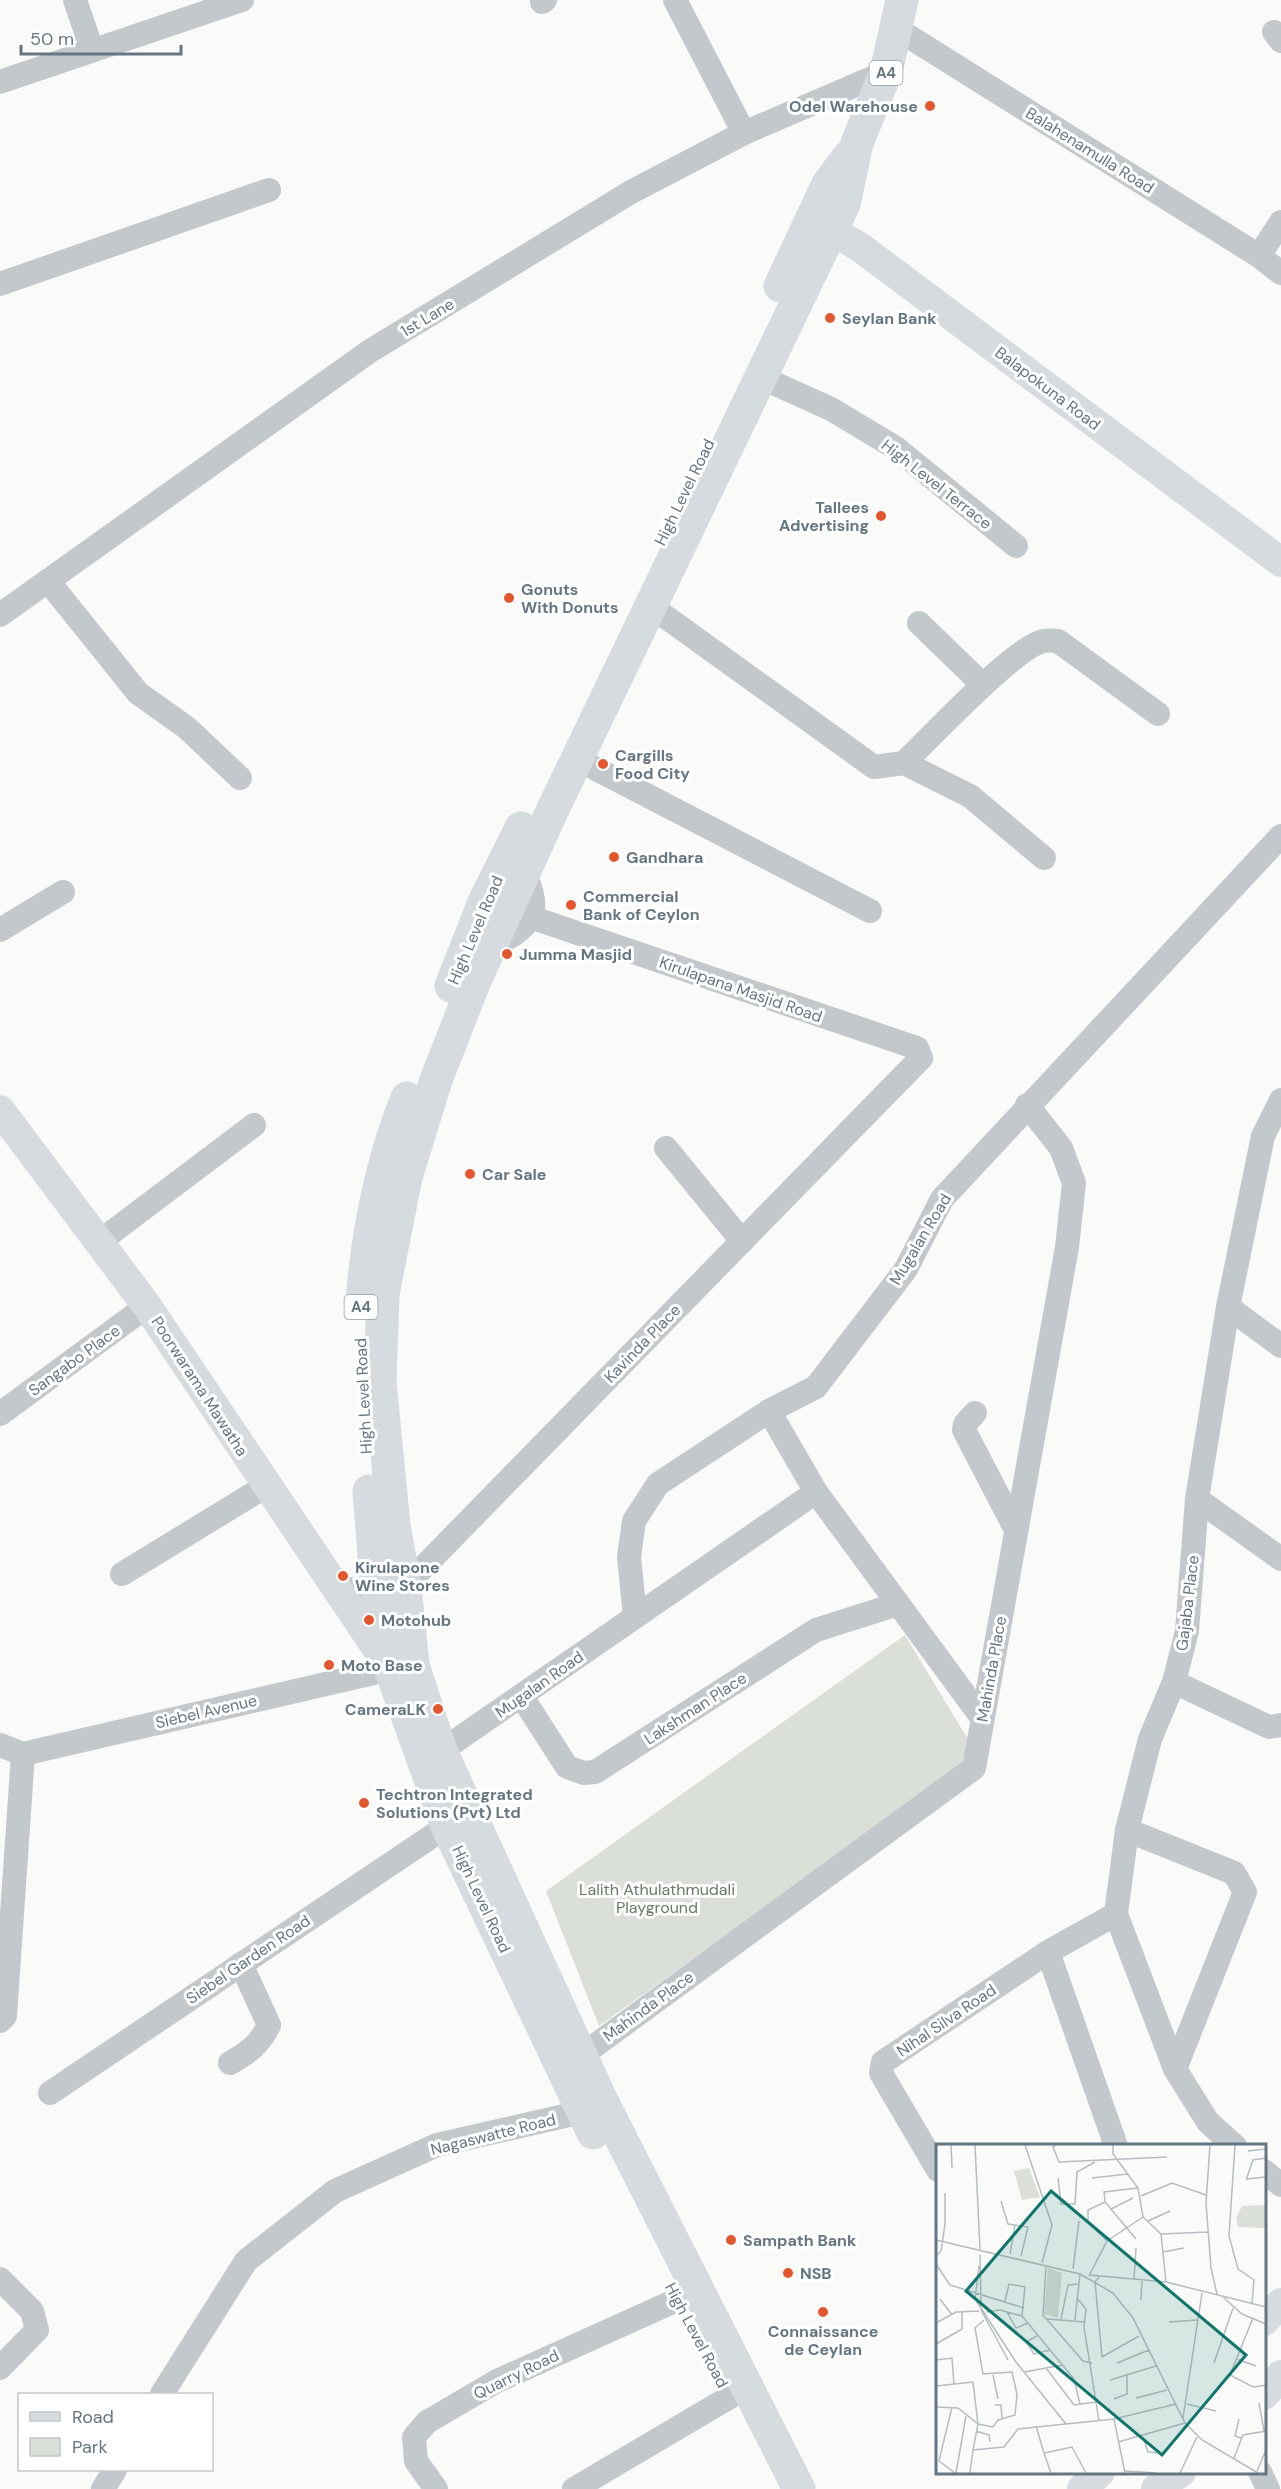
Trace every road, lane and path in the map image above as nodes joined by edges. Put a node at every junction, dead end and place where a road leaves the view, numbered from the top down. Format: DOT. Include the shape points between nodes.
graph roads {
  1 [pos="75,0"];
  2 [pos="242,0"];
  3 [pos="675,0"];
  4 [pos="899,14"];
  5 [pos="92,50"];
  6 [pos="886,72"];
  7 [pos="0,82"];
  8 [pos="744,133"];
  9 [pos="269,190"];
  10 [pos="1281,222"];
  11 [pos="822,224"];
  12 [pos="1259,256"];
  13 [pos="1281,273"];
  14 [pos="0,284"];
  15 [pos="760,377"];
  16 [pos="1016,546"];
  17 [pos="1281,562"];
  18 [pos="48,581"];
  19 [pos="652,607"];
  20 [pos="0,615"];
  21 [pos="919,623"];
  22 [pos="983,685"];
  23 [pos="1158,714"];
  24 [pos="577,759"];
  25 [pos="904,763"];
  26 [pos="240,778"];
  27 [pos="1281,836"];
  28 [pos="1044,858"];
  29 [pos="524,872"];
  30 [pos="63,892"];
  31 [pos="870,911"];
  32 [pos="530,917"];
  33 [pos="0,930"];
  34 [pos="489,949"];
  35 [pos="917,1048"];
  36 [pos="1281,1100"];
  37 [pos="1027,1105"];
  38 [pos="0,1110"];
  39 [pos="254,1125"];
  40 [pos="666,1148"];
  41 [pos="742,1241"];
  42 [pos="99,1242"];
  43 [pos="147,1306"];
  44 [pos="1227,1307"];
  45 [pos="1281,1346"];
  46 [pos="769,1411"];
  47 [pos="975,1413"];
  48 [pos="0,1414"];
  49 [pos="266,1486"];
  50 [pos="816,1492"];
  51 [pos="1197,1499"];
  52 [pos="1016,1530"];
  53 [pos="1281,1559"];
  54 [pos="122,1574"];
  55 [pos="337,1587"];
  56 [pos="391,1589"];
  57 [pos="898,1604"];
  58 [pos="635,1616"];
  59 [pos="401,1666"];
  60 [pos="1174,1682"];
  61 [pos="522,1697"];
  62 [pos="982,1718"];
  63 [pos="1281,1725"];
  64 [pos="0,1745"];
  65 [pos="441,1751"];
  66 [pos="23,1754"];
  67 [pos="447,1827"];
  68 [pos="1127,1830"];
  69 [pos="1116,1914"];
  70 [pos="1048,1952"];
  71 [pos="241,1964"];
  72 [pos="0,2021"];
  73 [pos="582,2055"];
  74 [pos="230,2063"];
  75 [pos="1175,2069"];
  76 [pos="50,2093"];
  77 [pos="591,2106"];
  78 [pos="1109,2142"];
  79 [pos="1234,2144"];
  80 [pos="936,2167"];
  81 [pos="1266,2173"];
  82 [pos="1281,2185"];
  83 [pos="0,2279"];
  84 [pos="679,2299"];
  85 [pos="1281,2303"];
  86 [pos="1266,2319"];
  87 [pos="0,2368"];
  88 [pos="1281,2375"];
  89 [pos="163,2393"];
  90 [pos="1266,2393"];
  91 [pos="730,2397"];
  92 [pos="114,2471"];
  93 [pos="1098,2474"];
  94 [pos="1178,2474"];
  95 [pos="1261,2474"];
  96 [pos="103,2489"];
  97 [pos="436,2489"];
  98 [pos="574,2489"];
  99 [pos="777,2489"];
  100 [pos="799,2489"];
  101 [pos="1082,2489"];
  102 [pos="1156,2489"];
  103 [pos="1268,2489"];
  1 -- 5 [label="street"];
  2 -- 5 [label="street"];
  3 -- 8 [label="street"];
  4 -- 6 [label="highway, High Level Road / A4"];
  4 -- 12 [label="street, Balahenamulla Road"];
  5 -- 7 [label="street"];
  6 -- 8 [label="street, 1st Lane"];
  6 -- 11 [label="highway, High Level Road / A4" via="858,143 844,204"];
  8 -- 18 [label="street, 1st Lane" via="632,192 370,351"];
  9 -- 14 [label="street"];
  10 -- 12 [label="street"];
  11 -- 15 [label="highway, High Level Road / A4"];
  11 -- 17 [label="main road, Balapokuna Road" via="870,255"];
  11 -- 56 [label="highway, High Level Road / A4" via="704,452 484,902 386,1161 367,1241 359,1338"];
  12 -- 13 [label="street, Balahenamulla Road"];
  15 -- 16 [label="street, High Level Terrace" via="831,409 896,448"];
  15 -- 19 [label="highway, High Level Road / A4"];
  18 -- 20 [label="street, 1st Lane"];
  18 -- 26 [label="street" via="138,693 203,741"];
  19 -- 24 [label="highway, High Level Road / A4"];
  19 -- 25 [label="street" via="874,767"];
  21 -- 22 [label="street"];
  22 -- 23 [label="street" via="1029,648 1043,641 1058,641"];
  22 -- 25 [label="street"];
  24 -- 29 [label="highway, High Level Road / A4"];
  24 -- 31 [label="street"];
  25 -- 28 [label="street" via="970,796"];
  27 -- 37 [label="street, Mugalan Road"];
  29 -- 32 [label="street" via="535,897"];
  29 -- 34 [label="highway, High Level Road / A4"];
  30 -- 33 [label="street"];
  32 -- 34 [label="street" via="518,932"];
  32 -- 35 [label="street, Kirulapana Masjid Road"];
  34 -- 56 [label="highway, High Level Road / A4" via="418,1135 383,1294 380,1381 394,1526"];
  35 -- 41 [label="street, Kavinda Place" via="921,1058"];
  36 -- 44 [label="street, Gajaba Place" via="1263,1136"];
  37 -- 46 [label="street, Mugalan Road" via="942,1199 906,1269 816,1387"];
  37 -- 52 [label="street, Mahinda Place" via="1061,1148 1074,1183 1067,1247"];
  38 -- 42 [label="main road, Poorwarama Mawatha"];
  39 -- 42 [label="street"];
  40 -- 41 [label="street"];
  41 -- 56 [label="street, Kavinda Place"];
  42 -- 43 [label="main road, Poorwarama Mawatha"];
  43 -- 48 [label="street, Sangabo Place"];
  43 -- 49 [label="main road, Poorwarama Mawatha"];
  44 -- 45 [label="street"];
  44 -- 51 [label="street, Gajaba Place"];
  46 -- 50 [label="street"];
  46 -- 58 [label="street, Mugalan Road" via="658,1484 634,1521 629,1557"];
  47 -- 52 [label="street" via="964,1430"];
  49 -- 54 [label="street"];
  49 -- 55 [label="main road, Poorwarama Mawatha"];
  50 -- 57 [label="street"];
  50 -- 58 [label="street, Mugalan Road"];
  51 -- 53 [label="street"];
  51 -- 60 [label="street, Gajaba Place" via="1187,1631"];
  52 -- 62 [label="street, Mahinda Place"];
  55 -- 56 [label="street"];
  55 -- 59 [label="main road, Poorwarama Mawatha"];
  56 -- 59 [label="highway, High Level Road / A4"];
  57 -- 61 [label="street, Lakshman Place" via="816,1630 595,1773 567,1767"];
  57 -- 62 [label="street"];
  58 -- 61 [label="street, Mugalan Road"];
  59 -- 65 [label="highway, High Level Road / A4"];
  59 -- 66 [label="street, Siebel Avenue"];
  59 -- 67 [label="highway, High Level Road / A4"];
  60 -- 63 [label="street" via="1269,1727"];
  60 -- 68 [label="street, Gajaba Place" via="1150,1739"];
  61 -- 65 [label="street, Mugalan Road"];
  62 -- 73 [label="street, Mahinda Place" via="974,1768"];
  64 -- 66 [label="street"];
  65 -- 73 [label="highway, High Level Road / A4"];
  66 -- 72 [label="street" via="5,2016"];
  67 -- 71 [label="street, Siebel Garden Road"];
  67 -- 77 [label="highway, High Level Road / A4"];
  68 -- 69 [label="street, Gajaba Place"];
  68 -- 75 [label="street" via="1234,1873 1245,1892"];
  69 -- 70 [label="street, Nihal Silva Road"];
  69 -- 75 [label="street, Gajaba Place"];
  70 -- 78 [label="street"];
  70 -- 80 [label="street, Nihal Silva Road" via="883,2062 881,2073"];
  71 -- 74 [label="street" via="269,2025 262,2040"];
  71 -- 76 [label="street, Siebel Garden Road"];
  73 -- 77 [label="highway, High Level Road / A4"];
  75 -- 79 [label="street, Gajaba Place" via="1208,2122"];
  77 -- 84 [label="highway, High Level Road / A4"];
  77 -- 89 [label="street, Nagaswatte Road" via="438,2145 335,2192 246,2261"];
  77 -- 100 [label="highway, High Level Road / A4"];
  81 -- 82 [label="street"];
  83 -- 87 [label="street" via="32,2311 37,2330"];
  84 -- 91 [label="highway, High Level Road / A4"];
  84 -- 97 [label="street, Quarry Road" via="497,2381 427,2422 414,2437 416,2461"];
  85 -- 86 [label="main road"];
  88 -- 90 [label="main road"];
  91 -- 98 [label="street"];
  91 -- 99 [label="highway, High Level Road / A4"];
  92 -- 96 [label="street"];
  93 -- 101 [label="main road"];
  94 -- 102 [label="main road"];
  95 -- 103 [label="street"];
}
